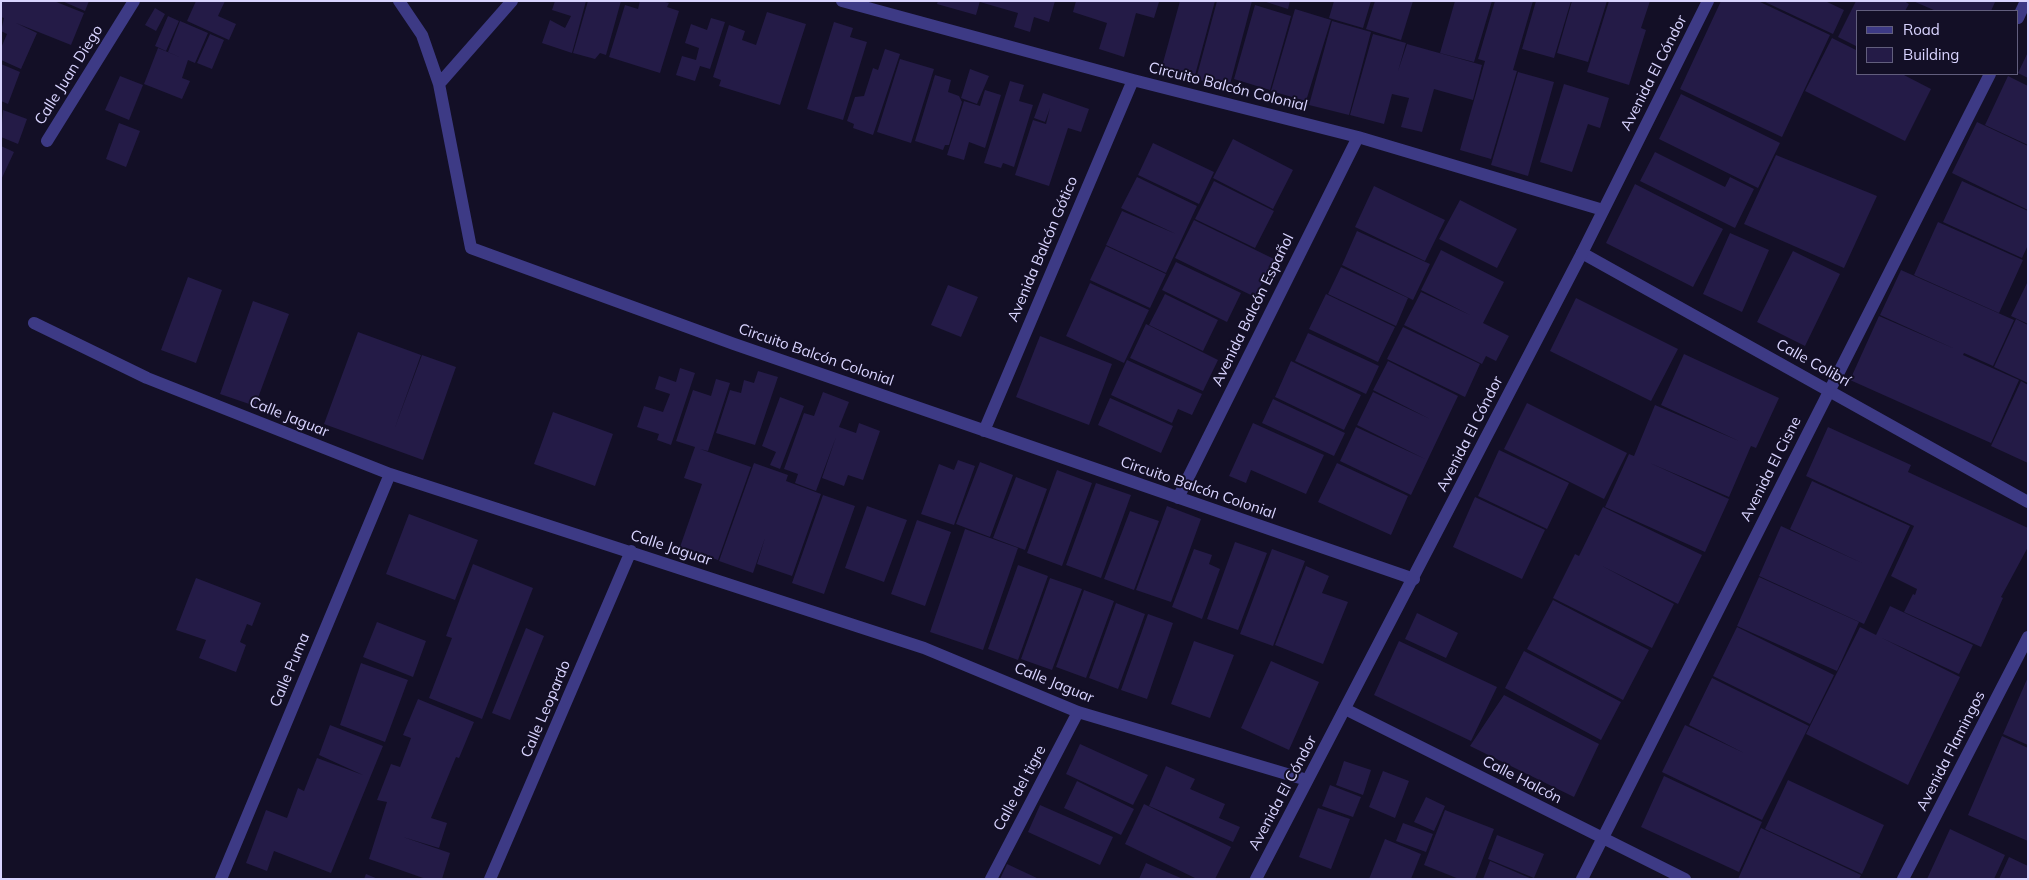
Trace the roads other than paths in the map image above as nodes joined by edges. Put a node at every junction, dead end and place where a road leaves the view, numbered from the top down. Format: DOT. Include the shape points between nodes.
graph roads {
  1 [pos="134,1"];
  2 [pos="399,1"];
  3 [pos="512,1"];
  4 [pos="842,1"];
  5 [pos="1708,1"];
  6 [pos="2026,1"];
  7 [pos="2019,16"];
  8 [pos="1989,75"];
  9 [pos="1133,80"];
  10 [pos="439,84"];
  11 [pos="1358,137"];
  12 [pos="48,141"];
  13 [pos="1603,210"];
  14 [pos="1582,253"];
  15 [pos="34,323"];
  16 [pos="1829,390"];
  17 [pos="984,431"];
  18 [pos="390,474"];
  19 [pos="1178,498"];
  20 [pos="2028,502"];
  21 [pos="631,552"];
  22 [pos="1414,579"];
  23 [pos="2028,637"];
  24 [pos="1345,709"];
  25 [pos="1078,712"];
  26 [pos="1307,780"];
  27 [pos="1603,838"];
  28 [pos="221,879"];
  29 [pos="490,879"];
  30 [pos="991,879"];
  31 [pos="1256,879"];
  32 [pos="1582,879"];
  33 [pos="1685,879"];
  34 [pos="1904,879"];
  1 -- 12 [label="street, Calle Juan Diego"];
  2 -- 10 [label="street" via="422,35"];
  3 -- 10 [label="street"];
  4 -- 9 [label="street, Circuito Balcón Colonial"];
  5 -- 13 [label="street, Avenida El Cóndor"];
  6 -- 7 [label="street"];
  8 -- 16 [label="street, Avenida El Cisne"];
  9 -- 11 [label="street, Circuito Balcón Colonial"];
  9 -- 17 [label="street, Avenida Balcón Gótico"];
  10 -- 17 [label="street, Circuito Balcón Colonial" via="471,248"];
  11 -- 13 [label="street, Circuito Balcón Colonial"];
  11 -- 19 [label="street, Avenida Balcón Español"];
  13 -- 14 [label="street, Avenida El Cóndor"];
  14 -- 16 [label="street, Calle Colibrí"];
  14 -- 22 [label="street, Avenida El Cóndor"];
  15 -- 18 [label="street, Calle Jaguar" via="147,378"];
  16 -- 20 [label="street, Calle Colibrí"];
  16 -- 27 [label="street, Avenida El Cisne"];
  17 -- 19 [label="street, Circuito Balcón Colonial"];
  18 -- 21 [label="street, Calle Jaguar"];
  18 -- 28 [label="street, Calle Puma"];
  19 -- 22 [label="street, Circuito Balcón Colonial"];
  21 -- 25 [label="street, Calle Jaguar" via="924,648"];
  21 -- 29 [label="street, Calle Leopardo"];
  22 -- 24 [label="street, Avenida El Cóndor"];
  23 -- 34 [label="street, Avenida Flamingos"];
  24 -- 26 [label="street, Avenida El Cóndor"];
  24 -- 27 [label="street, Calle Halcón"];
  25 -- 26 [label="street, Calle Jaguar"];
  25 -- 30 [label="street, Calle del tigre"];
  26 -- 31 [label="street, Avenida El Cóndor"];
  27 -- 32 [label="street, Avenida El Cisne"];
  27 -- 33 [label="street, Calle Halcón"];
}
